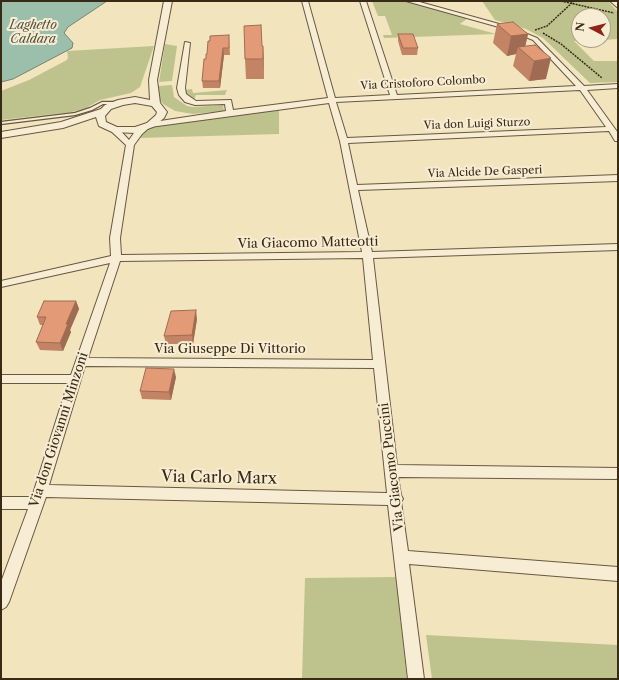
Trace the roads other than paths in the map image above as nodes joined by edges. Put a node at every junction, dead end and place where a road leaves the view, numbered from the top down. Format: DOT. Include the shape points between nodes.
graph roads {
  1 [pos="168,1"];
  2 [pos="305,1"];
  3 [pos="363,1"];
  4 [pos="409,1"];
  5 [pos="613,1"];
  6 [pos="618,6"];
  7 [pos="187,43"];
  8 [pos="153,80"];
  9 [pos="615,86"];
  10 [pos="580,88"];
  11 [pos="394,96"];
  12 [pos="332,100"];
  13 [pos="127,101"];
  14 [pos="116,103"];
  15 [pos="158,108"];
  16 [pos="102,112"];
  17 [pos="230,113"];
  18 [pos="199,117"];
  19 [pos="1,123"];
  20 [pos="63,126"];
  21 [pos="148,126"];
  22 [pos="110,128"];
  23 [pos="611,129"];
  24 [pos="1,135"];
  25 [pos="618,139"];
  26 [pos="344,141"];
  27 [pos="130,144"];
  28 [pos="618,178"];
  29 [pos="353,188"];
  30 [pos="618,247"];
  31 [pos="368,255"];
  32 [pos="116,258"];
  33 [pos="1,284"];
  34 [pos="80,362"];
  35 [pos="380,364"];
  36 [pos="75,378"];
  37 [pos="1,379"];
  38 [pos="391,471"];
  39 [pos="616,473"];
  40 [pos="39,497"];
  41 [pos="396,499"];
  42 [pos="1,503"];
  43 [pos="402,557"];
  44 [pos="618,574"];
  45 [pos="1,602"];
  46 [pos="416,679"];
  1 -- 8 [label="street"];
  2 -- 12 [label="street, Via Giacomo Puccini"];
  3 -- 11 [label="street"];
  4 -- 10 [label="street" via="493,24 535,39"];
  5 -- 6 [label="street"];
  7 -- 17 [label="street" via="181,88 183,95 195,103 228,102"];
  8 -- 13 [label="street" via="147,90"];
  8 -- 15 [label="street" via="153,94"];
  9 -- 10 [label="street, Via Cristoforo Colombo"];
  10 -- 11 [label="street, Via Cristoforo Colombo"];
  10 -- 23 [label="street"];
  11 -- 12 [label="street, Via Cristoforo Colombo"];
  12 -- 17 [label="street, Via Cristoforo Colombo"];
  12 -- 26 [label="street, Via Giacomo Puccini"];
  13 -- 14 [label="street"];
  13 -- 15 [label="street" via="142,100"];
  14 -- 16 [label="street"];
  14 -- 19 [label="lane" via="102,103 75,114"];
  15 -- 18 [label="street, Via Cristoforo Colombo" via="175,115"];
  15 -- 21 [label="street" via="161,116"];
  16 -- 20 [label="street"];
  16 -- 22 [label="street" via="100,120"];
  17 -- 18 [label="street, Via Cristoforo Colombo"];
  18 -- 21 [label="street, Via Cristoforo Colombo"];
  20 -- 22 [label="street" via="91,125"];
  20 -- 24 [label="street"];
  21 -- 22 [label="street" via="125,131"];
  21 -- 27 [label="street"];
  22 -- 27 [label="street"];
  23 -- 25 [label="street"];
  23 -- 26 [label="street, Via don Luigi Sturzo"];
  26 -- 29 [label="street, Via Giacomo Puccini"];
  27 -- 32 [label="street" via="115,238"];
  28 -- 29 [label="street, Via Alcide De Gasperi"];
  29 -- 31 [label="street, Via Giacomo Puccini"];
  30 -- 31 [label="street, Via Giacomo Matteotti"];
  31 -- 32 [label="street, Via Giacomo Matteotti"];
  31 -- 35 [label="street, Via Giacomo Puccini"];
  32 -- 33 [label="street, Via Giacomo Matteotti"];
  32 -- 34 [label="street, Via don Giovanni Minzoni"];
  34 -- 35 [label="street, Via Giuseppe Di Vittorio"];
  34 -- 36 [label="street, Via don Giovanni Minzoni"];
  35 -- 38 [label="street, Via Giacomo Puccini"];
  36 -- 37 [label="street"];
  36 -- 40 [label="street, Via don Giovanni Minzoni"];
  38 -- 39 [label="street"];
  38 -- 41 [label="street, Via Giacomo Puccini"];
  40 -- 41 [label="street, Via Carlo Marx"];
  40 -- 42 [label="street, Via Carlo Marx"];
  40 -- 45 [label="street, Via don Giovanni Minzoni"];
  41 -- 43 [label="street, Via Giacomo Puccini"];
  43 -- 44 [label="street"];
  43 -- 46 [label="street, Via Giacomo Puccini"];
}
